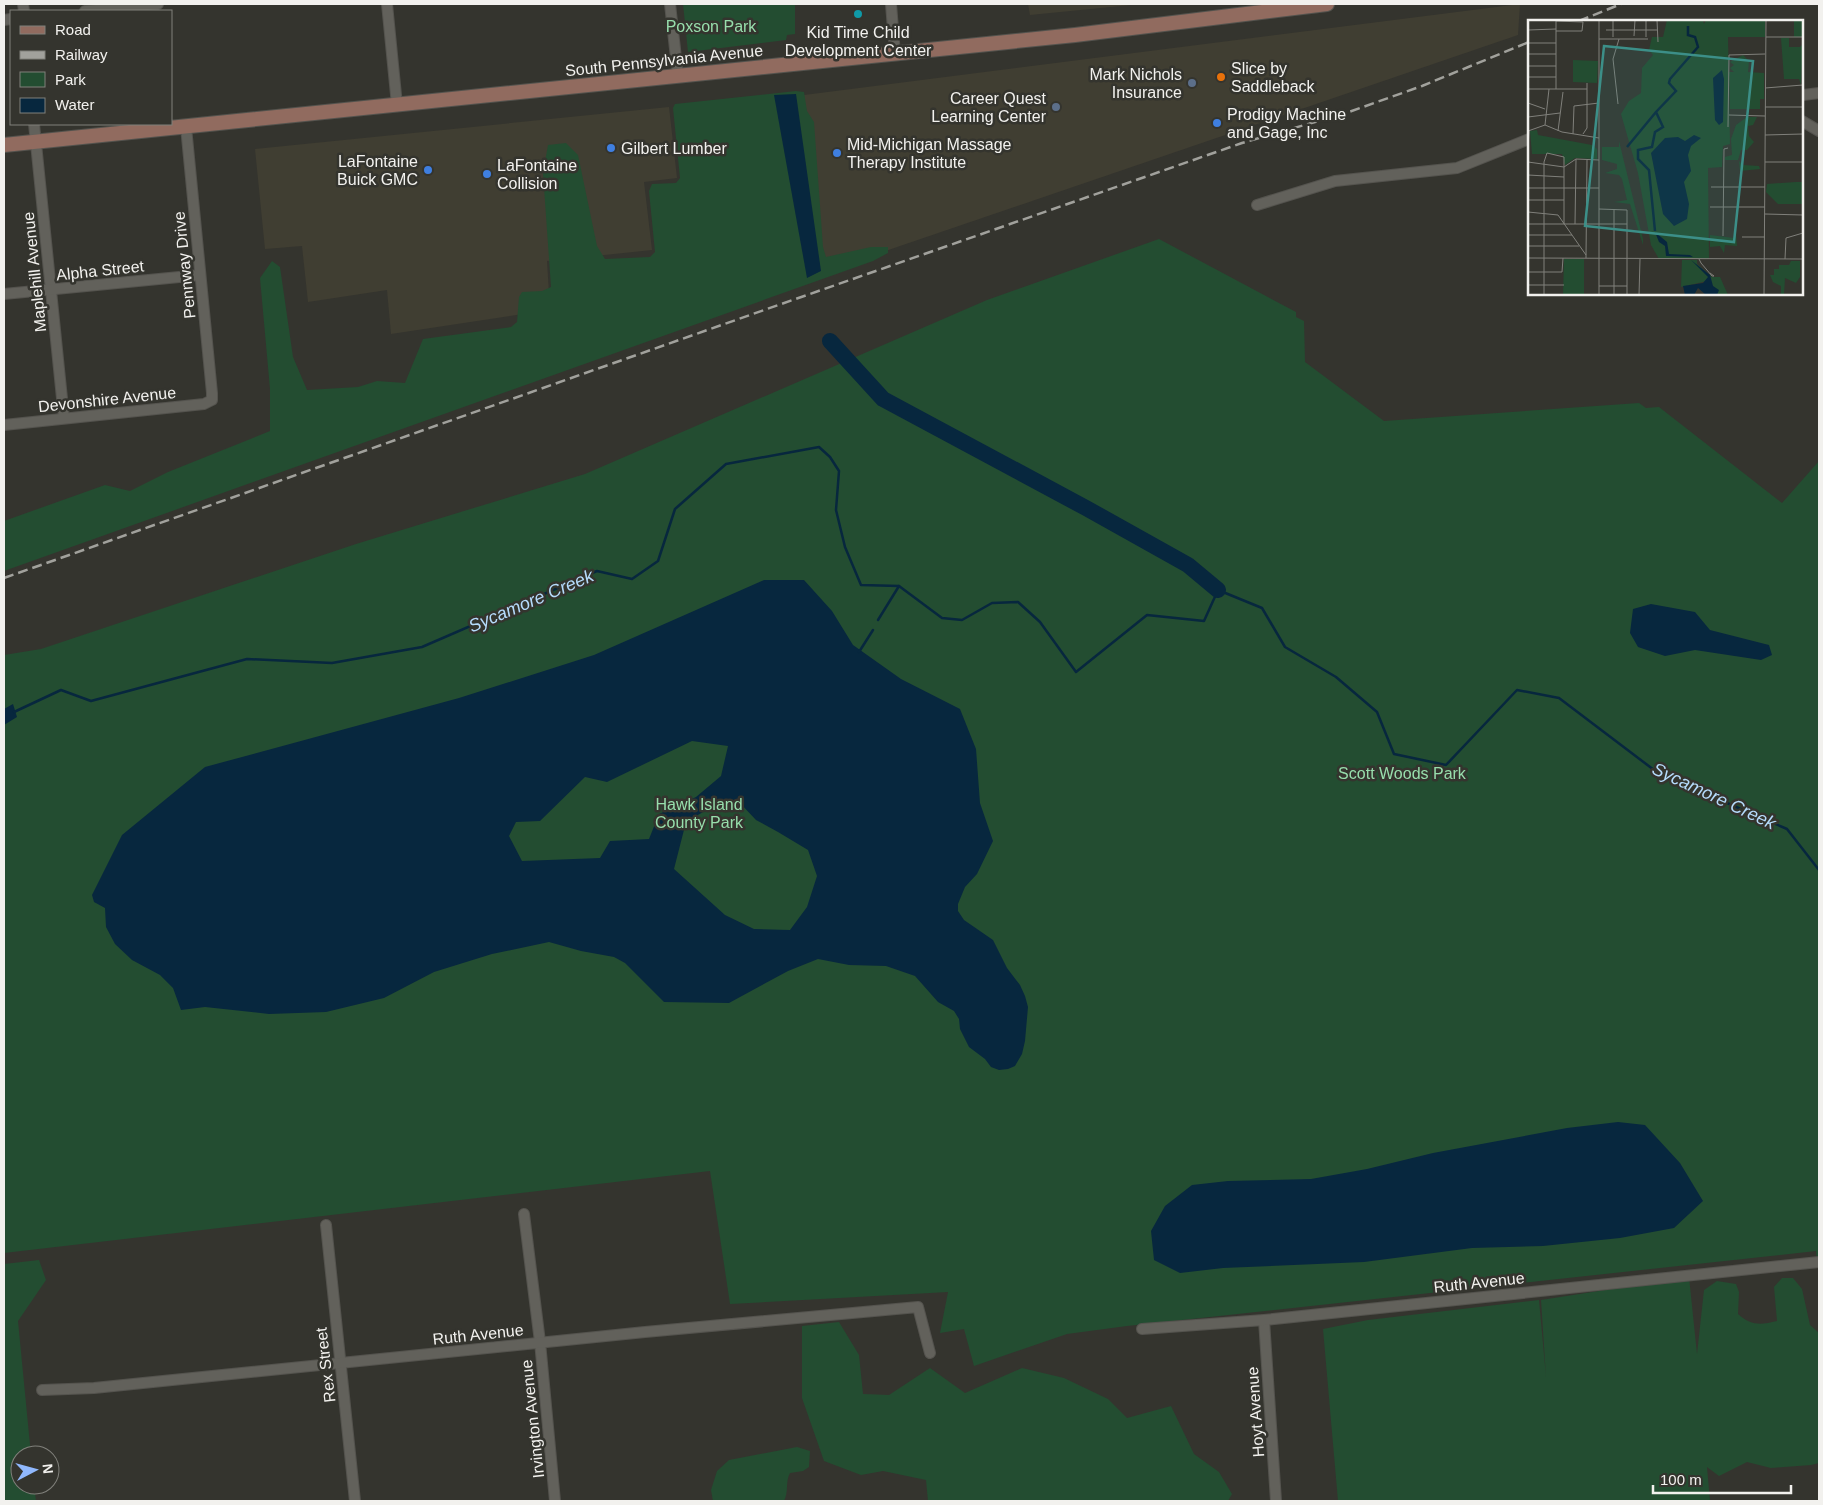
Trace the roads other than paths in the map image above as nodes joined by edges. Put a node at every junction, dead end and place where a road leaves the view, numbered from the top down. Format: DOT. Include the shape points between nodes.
graph roads {
  1 [pos="158,4"];
  2 [pos="387,4"];
  3 [pos="670,4"];
  4 [pos="891,4"];
  5 [pos="1327,4"];
  6 [pos="1244,9"];
  7 [pos="95,10"];
  8 [pos="895,54"];
  9 [pos="678,76"];
  10 [pos="1819,93"];
  11 [pos="1803,95"];
  12 [pos="397,105"];
  13 [pos="1803,122"];
  14 [pos="34,125"];
  15 [pos="186,127"];
  16 [pos="1819,131"];
  17 [pos="1528,139"];
  18 [pos="36,142"];
  19 [pos="4,145"];
  20 [pos="1256,205"];
  21 [pos="200,274"];
  22 [pos="51,290"];
  23 [pos="4,294"];
  24 [pos="212,400"];
  25 [pos="64,418"];
  26 [pos="4,424"];
  27 [pos="524,1214"];
  28 [pos="326,1225"];
  29 [pos="1819,1262"];
  30 [pos="1264,1320"];
  31 [pos="1142,1329"];
  32 [pos="540,1342"];
  33 [pos="930,1353"];
  34 [pos="340,1363"];
  35 [pos="42,1390"];
  36 [pos="355,1501"];
  37 [pos="555,1501"];
  38 [pos="1276,1501"];
  1 -- 7 [label="street"];
  2 -- 12 [label="street"];
  3 -- 9 [label="street"];
  4 -- 8 [label="street"];
  5 -- 6 [label="main road, South Pennsylvania Avenue"];
  6 -- 8 [label="main road, South Pennsylvania Avenue" via="1138,29"];
  8 -- 9 [label="main road, South Pennsylvania Avenue"];
  9 -- 12 [label="main road, South Pennsylvania Avenue"];
  10 -- 11 [label="street"];
  12 -- 15 [label="main road, South Pennsylvania Avenue"];
  13 -- 16 [label="street"];
  14 -- 18 [label="street, Maplehill Avenue"];
  15 -- 18 [label="main road, South Pennsylvania Avenue"];
  15 -- 21 [label="street, Pennway Drive"];
  17 -- 20 [label="street" via="1457,168 1335,181"];
  18 -- 19 [label="main road, South Pennsylvania Avenue"];
  18 -- 22 [label="street, Maplehill Avenue"];
  21 -- 22 [label="street, Alpha Street"];
  21 -- 24 [label="street, Pennway Drive"];
  22 -- 23 [label="street, Alpha Street"];
  22 -- 25 [label="street, Maplehill Avenue"];
  24 -- 25 [label="street, Devonshire Avenue" via="204,404"];
  25 -- 26 [label="street, Devonshire Avenue"];
  27 -- 32 [label="street, Irvington Avenue"];
  28 -- 34 [label="street, Rex Street"];
  29 -- 30 [label="street, Ruth Avenue"];
  30 -- 31 [label="street, Ruth Avenue"];
  30 -- 38 [label="street, Hoyt Avenue"];
  32 -- 33 [label="street, Ruth Avenue" via="918,1307"];
  32 -- 34 [label="street, Ruth Avenue"];
  32 -- 37 [label="street, Irvington Avenue"];
  34 -- 35 [label="street, Ruth Avenue" via="103,1387"];
  34 -- 36 [label="street, Rex Street"];
}
